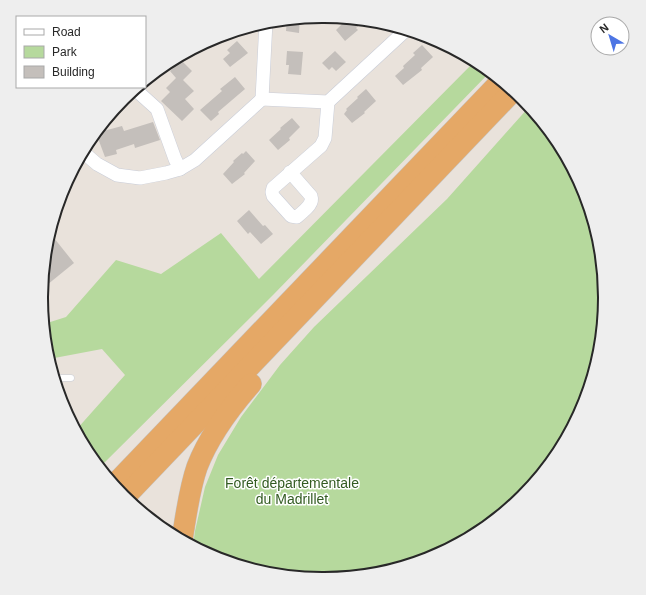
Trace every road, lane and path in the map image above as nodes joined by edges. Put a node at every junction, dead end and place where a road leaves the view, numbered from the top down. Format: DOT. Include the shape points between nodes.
graph roads {
  1 [pos="266,29"];
  2 [pos="401,35"];
  3 [pos="496,85"];
  4 [pos="140,93"];
  5 [pos="509,95"];
  6 [pos="262,99"];
  7 [pos="328,102"];
  8 [pos="88,156"];
  9 [pos="180,169"];
  10 [pos="290,172"];
  11 [pos="321,294"];
  12 [pos="61,378"];
  13 [pos="71,378"];
  14 [pos="119,480"];
  15 [pos="129,492"];
  16 [pos="183,533"];
  1 -- 6 [label="street"];
  2 -- 7 [label="street"];
  3 -- 14 [label="highway"];
  4 -- 9 [label="street" via="157,109"];
  5 -- 11 [label="highway"];
  6 -- 7 [label="street"];
  6 -- 9 [label="street" via="195,160"];
  7 -- 10 [label="street" via="325,138 321,146"];
  8 -- 9 [label="street" via="117,176 140,178"];
  11 -- 15 [label="highway"];
  11 -- 16 [label="highway" via="306,323 228,411 208,442 197,468"];
  12 -- 13 [label="lane"];
}
